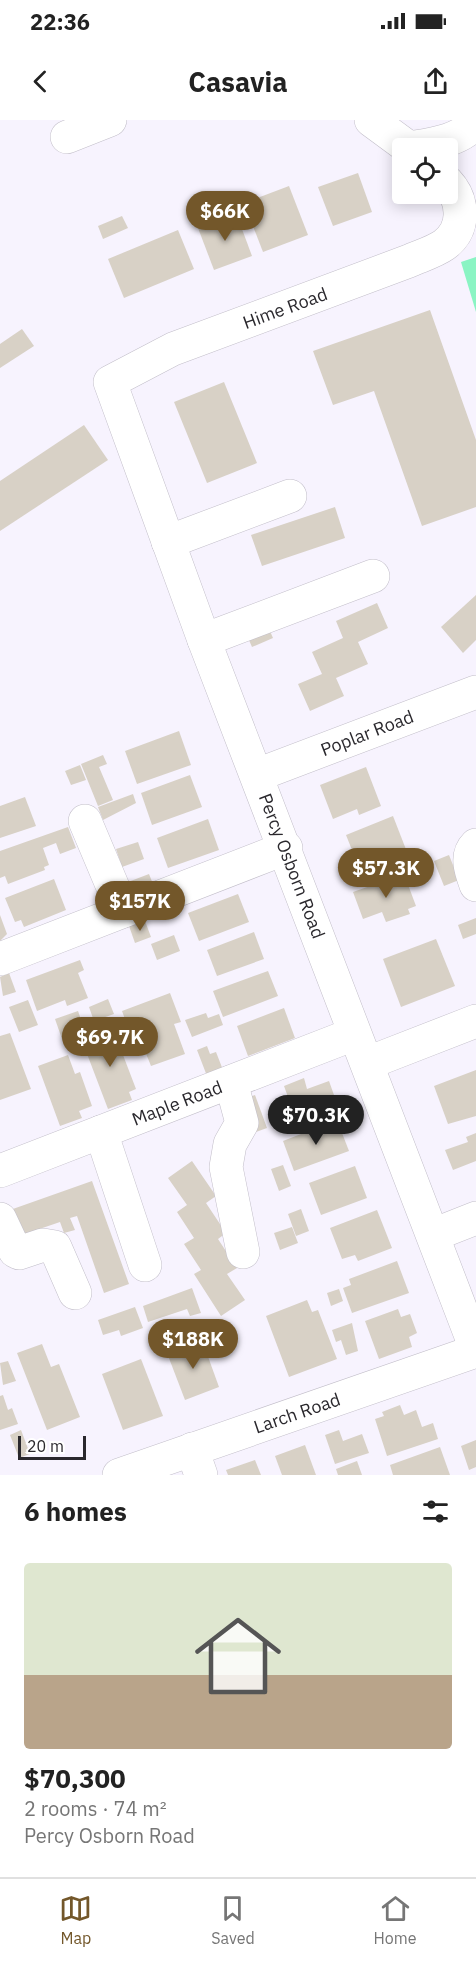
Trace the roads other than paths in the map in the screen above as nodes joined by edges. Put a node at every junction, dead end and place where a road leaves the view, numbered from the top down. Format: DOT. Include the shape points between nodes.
graph roads {
  1 [pos="110,120"];
  2 [pos="371,120"];
  3 [pos="476,122"];
  4 [pos="67,137"];
  5 [pos="395,138"];
  6 [pos="453,138"];
  7 [pos="458,202"];
  8 [pos="110,382"];
  9 [pos="290,496"];
  10 [pos="168,542"];
  11 [pos="373,576"];
  12 [pos="204,639"];
  13 [pos="476,692"];
  14 [pos="257,775"];
  15 [pos="85,821"];
  16 [pos="476,845"];
  17 [pos="286,848"];
  18 [pos="476,885"];
  19 [pos="123,911"];
  20 [pos="0,959"];
  21 [pos="476,1021"];
  22 [pos="354,1034"];
  23 [pos="368,1063"];
  24 [pos="231,1082"];
  25 [pos="101,1132"];
  26 [pos="0,1171"];
  27 [pos="476,1218"];
  28 [pos="0,1219"];
  29 [pos="434,1235"];
  30 [pos="243,1252"];
  31 [pos="145,1265"];
  32 [pos="75,1293"];
  33 [pos="476,1350"];
  34 [pos="197,1462"];
  35 [pos="119,1475"];
  1 -- 4 [label="street"];
  2 -- 5 [label="street"];
  3 -- 6 [label="street"];
  7 -- 8 [label="street, Hime Road" via="458,231 444,245 173,349"];
  8 -- 10 [label="street, Percy Osborn Road"];
  9 -- 10 [label="street"];
  10 -- 12 [label="street, Percy Osborn Road"];
  11 -- 12 [label="street"];
  12 -- 14 [label="street, Percy Osborn Road"];
  13 -- 14 [label="street, Poplar Road"];
  14 -- 17 [label="street, Percy Osborn Road"];
  15 -- 19 [label="street"];
  16 -- 18 [label="street" via="470,851 469,861"];
  17 -- 19 [label="street"];
  17 -- 22 [label="street, Percy Osborn Road"];
  19 -- 20 [label="street"];
  21 -- 23 [label="street"];
  22 -- 23 [label="street, Percy Osborn Road"];
  22 -- 24 [label="street, Maple Road"];
  23 -- 29 [label="street, Percy Osborn Road"];
  24 -- 25 [label="street, Maple Road"];
  24 -- 30 [label="street" via="242,1123 230,1144 226,1167"];
  25 -- 26 [label="street, Maple Road"];
  25 -- 31 [label="street"];
  27 -- 29 [label="street"];
  28 -- 32 [label="street" via="15,1251 55,1247"];
  29 -- 33 [label="street, Percy Osborn Road"];
  33 -- 34 [label="street, Larch Road"];
  34 -- 35 [label="street, Larch Road"];
}
